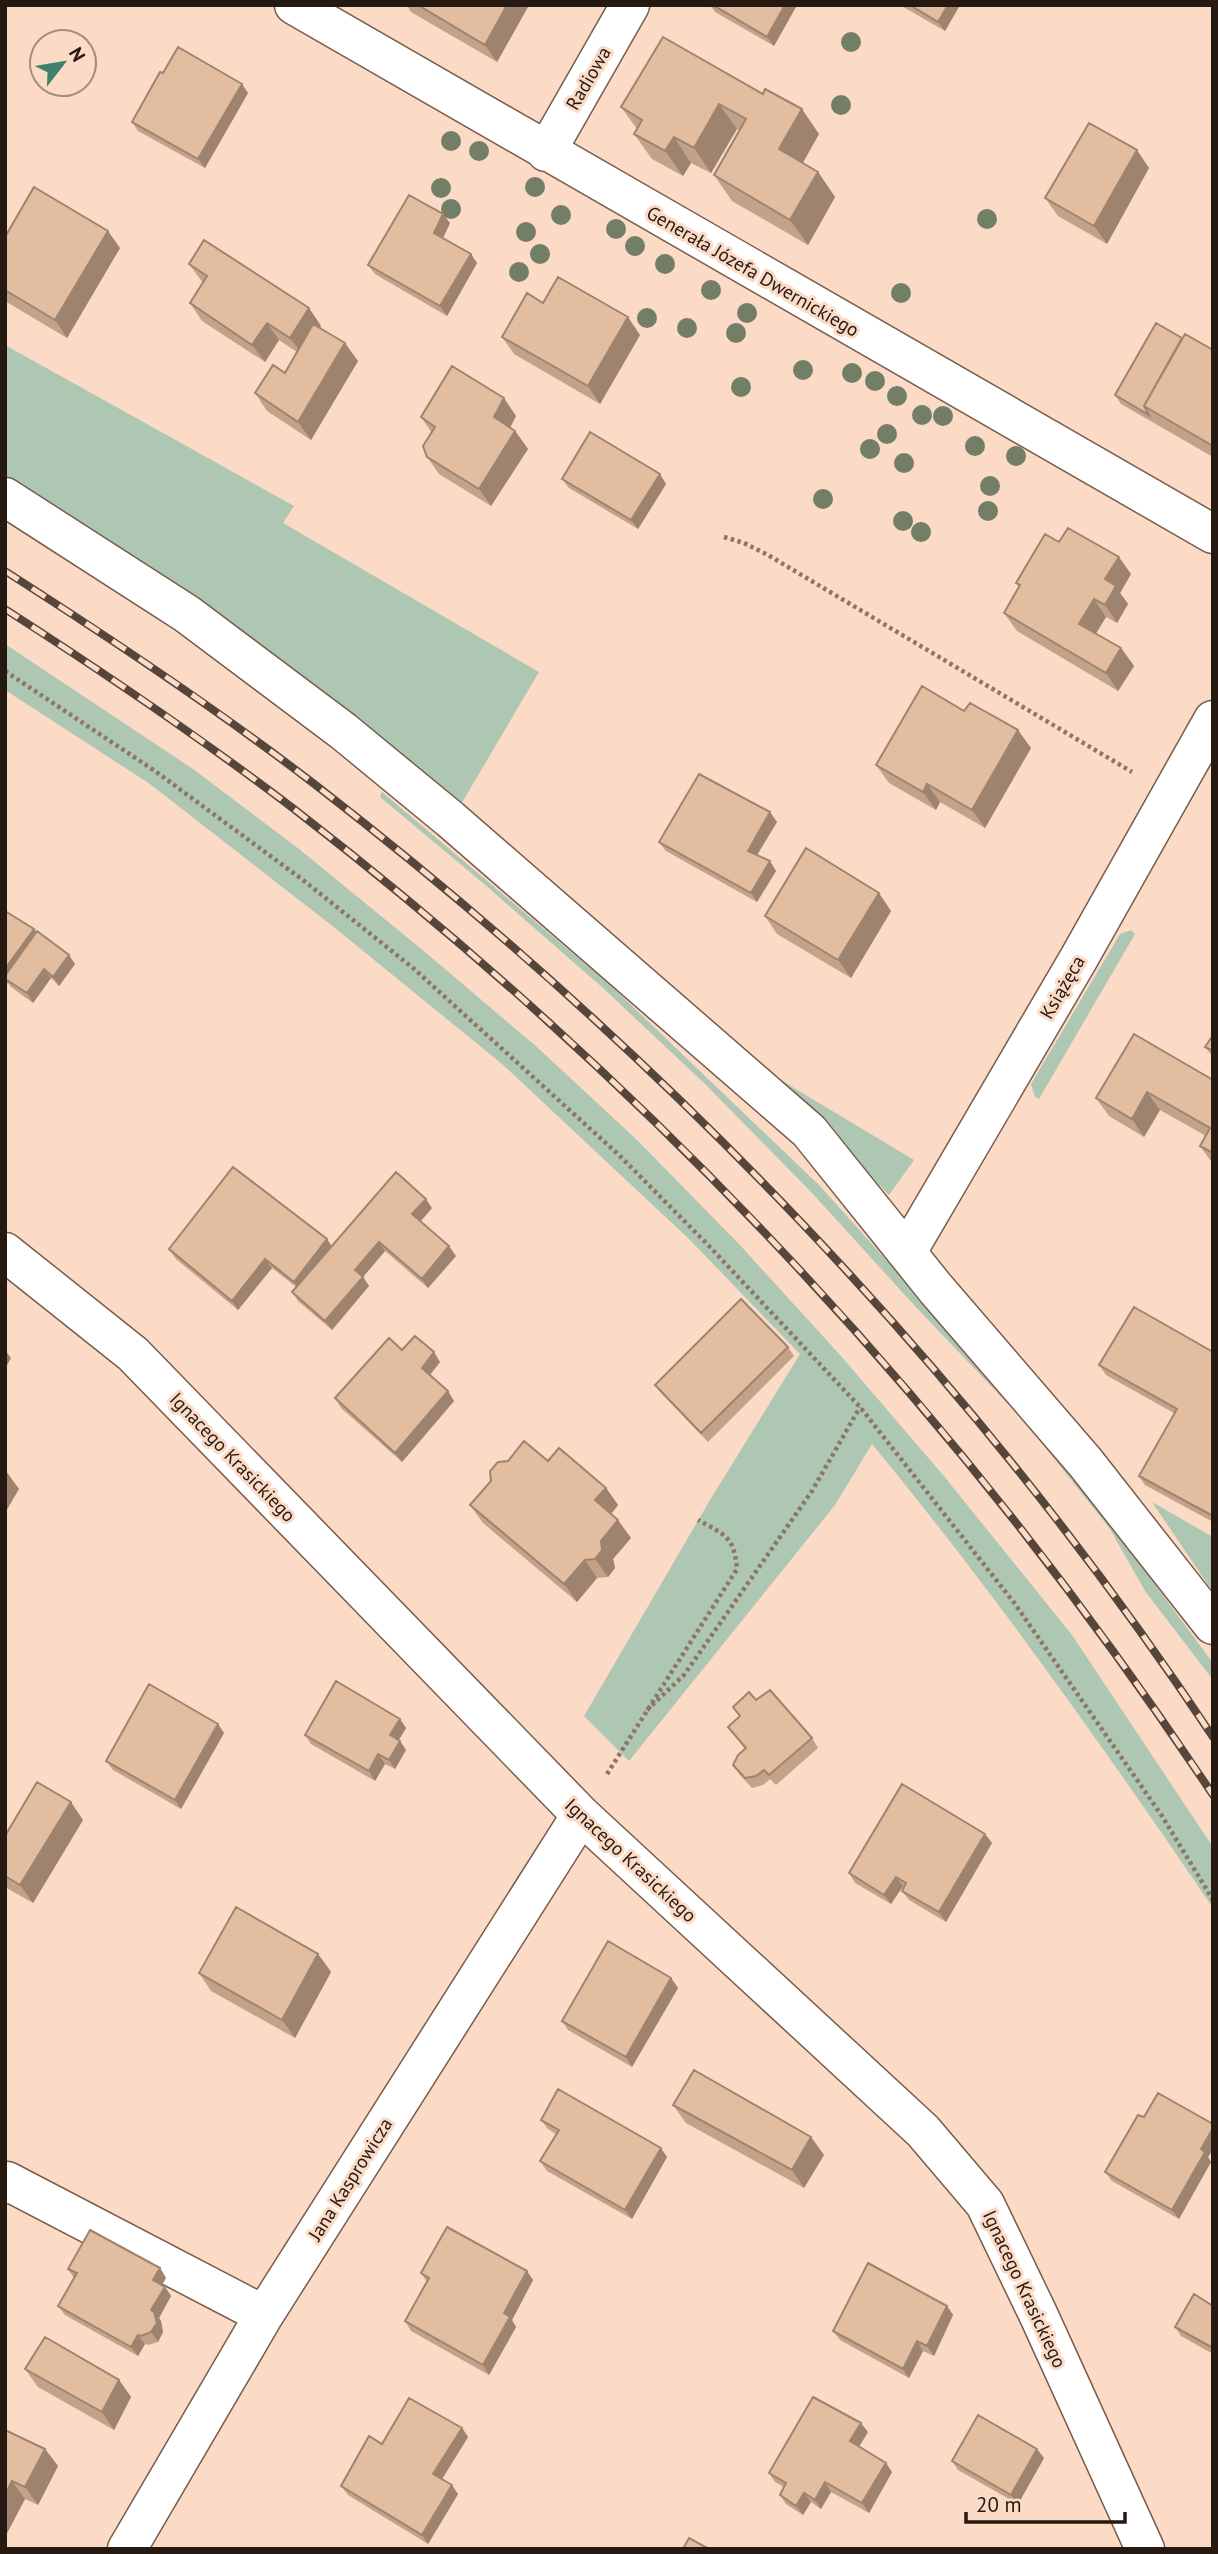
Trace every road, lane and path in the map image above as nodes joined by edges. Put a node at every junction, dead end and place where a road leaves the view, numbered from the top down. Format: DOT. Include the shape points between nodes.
graph roads {
  1 [pos="294,5"];
  2 [pos="631,5"];
  3 [pos="546,152"];
  4 [pos="5,497"];
  5 [pos="1213,534"];
  6 [pos="724,537"];
  7 [pos="5,671"];
  8 [pos="1213,720"];
  9 [pos="1169,795"];
  10 [pos="5,1252"];
  11 [pos="907,1252"];
  12 [pos="860,1407"];
  13 [pos="698,1520"];
  14 [pos="1213,1625"];
  15 [pos="648,1710"];
  16 [pos="581,1815"];
  17 [pos="1213,1900"];
  18 [pos="5,2184"];
  19 [pos="264,2315"];
  20 [pos="127,2549"];
  21 [pos="1145,2549"];
  1 -- 3 [label="street, Generała Józefa Dwernickiego"];
  2 -- 3 [label="street, Radiowa"];
  3 -- 5 [label="street, Generała Józefa Dwernickiego"];
  4 -- 11 [label="street" via="187,614 343,731 450,819 809,1130"];
  6 -- 9 [label="path" via="768,555"];
  7 -- 12 [label="path" via="155,771 413,968 619,1155"];
  8 -- 9 [label="street, Książęca"];
  9 -- 11 [label="street, Książęca"];
  10 -- 16 [label="street, Ignacego Krasickiego" via="133,1353"];
  11 -- 14 [label="street" via="1085,1462"];
  12 -- 15 [label="path" via="812,1491 684,1675"];
  12 -- 17 [label="path" via="1015,1604 1162,1816"];
  13 -- 15 [label="path" via="726,1536 735,1549 737,1569"];
  15 -- 16 [label="path"];
  16 -- 19 [label="street, Jana Kasprowicza"];
  16 -- 21 [label="street, Ignacego Krasickiego" via="923,2131 985,2204"];
  18 -- 19 [label="street" via="7,2180"];
  19 -- 20 [label="street, Jana Kasprowicza"];
}
